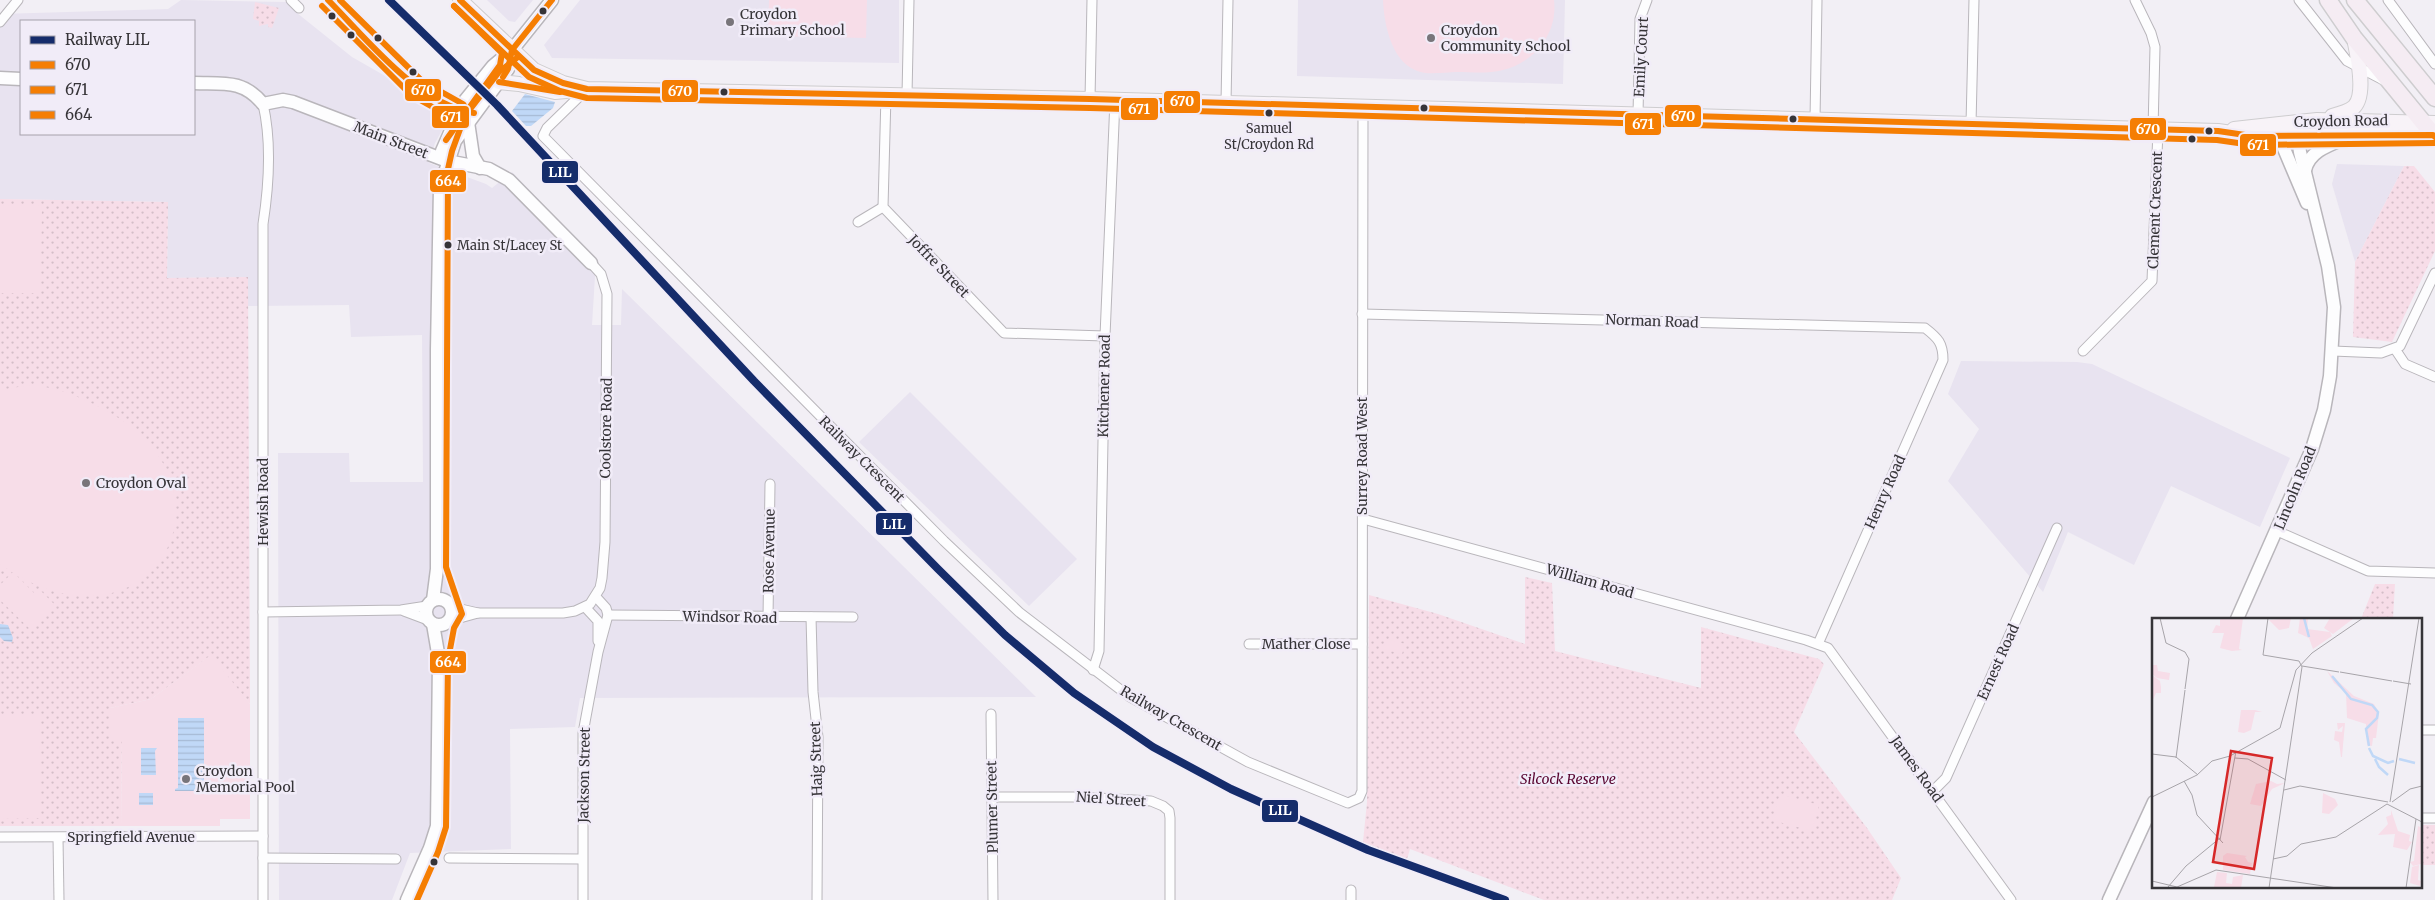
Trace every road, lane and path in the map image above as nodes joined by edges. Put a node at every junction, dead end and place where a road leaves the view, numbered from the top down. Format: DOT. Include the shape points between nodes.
graph roads {
  1 [pos="18,0"];
  2 [pos="291,0"];
  3 [pos="460,0"];
  4 [pos="552,0"];
  5 [pos="908,0"];
  6 [pos="1092,0"];
  7 [pos="1228,0"];
  8 [pos="1647,0"];
  9 [pos="1817,0"];
  10 [pos="1974,0"];
  11 [pos="2135,0"];
  12 [pos="2299,0"];
  13 [pos="2328,0"];
  14 [pos="2355,0"];
  15 [pos="2388,0"];
  16 [pos="2366,7"];
  17 [pos="299,8"];
  18 [pos="0,22"];
  19 [pos="2354,38"];
  20 [pos="512,50"];
  21 [pos="2435,64"];
  22 [pos="2360,69"];
  23 [pos="0,78"];
  24 [pos="20,79"];
  25 [pos="499,82"];
  26 [pos="195,84"];
  27 [pos="2392,84"];
  28 [pos="587,89"];
  29 [pos="886,95"];
  30 [pos="906,95"];
  31 [pos="2435,98"];
  32 [pos="1090,99"];
  33 [pos="1114,100"];
  34 [pos="1226,103"];
  35 [pos="263,104"];
  36 [pos="1363,108"];
  37 [pos="1638,115"];
  38 [pos="1815,120"];
  39 [pos="2317,120"];
  40 [pos="468,122"];
  41 [pos="2296,122"];
  42 [pos="1970,124"];
  43 [pos="2155,130"];
  44 [pos="2432,130"];
  45 [pos="2218,131"];
  46 [pos="2270,136"];
  47 [pos="2296,136"];
  48 [pos="2351,136"];
  49 [pos="444,160"];
  50 [pos="480,168"];
  51 [pos="2305,170"];
  52 [pos="883,207"];
  53 [pos="858,222"];
  54 [pos="2322,237"];
  55 [pos="591,263"];
  56 [pos="2435,273"];
  57 [pos="1362,314"];
  58 [pos="1105,336"];
  59 [pos="1939,339"];
  60 [pos="2395,349"];
  61 [pos="2083,351"];
  62 [pos="2333,351"];
  63 [pos="2435,377"];
  64 [pos="770,484"];
  65 [pos="1363,518"];
  66 [pos="2057,528"];
  67 [pos="2277,531"];
  68 [pos="437,569"];
  69 [pos="2435,573"];
  70 [pos="596,596"];
  71 [pos="430,604"];
  72 [pos="449,604"];
  73 [pos="585,607"];
  74 [pos="401,610"];
  75 [pos="263,612"];
  76 [pos="478,613"];
  77 [pos="608,615"];
  78 [pos="853,617"];
  79 [pos="768,618"];
  80 [pos="811,618"];
  81 [pos="2237,618"];
  82 [pos="439,622"];
  83 [pos="1249,644"];
  84 [pos="1362,644"];
  85 [pos="1818,644"];
  86 [pos="598,652"];
  87 [pos="1093,670"];
  88 [pos="991,714"];
  89 [pos="2422,730"];
  90 [pos="2435,730"];
  91 [pos="1933,792"];
  92 [pos="992,797"];
  93 [pos="1354,802"];
  94 [pos="2152,806"];
  95 [pos="2422,818"];
  96 [pos="2435,818"];
  97 [pos="263,836"];
  98 [pos="0,838"];
  99 [pos="58,838"];
  100 [pos="263,858"];
  101 [pos="449,858"];
  102 [pos="396,859"];
  103 [pos="582,859"];
  104 [pos="58,900"];
  105 [pos="263,900"];
  106 [pos="407,900"];
  107 [pos="583,900"];
  108 [pos="818,900"];
  109 [pos="993,900"];
  110 [pos="1170,900"];
  111 [pos="2011,900"];
  112 [pos="2109,900"];
  1 -- 18 [label="street"];
  2 -- 17 [label="street"];
  3 -- 20 [label="main road, Croydon Road"];
  4 -- 20 [label="street"];
  5 -- 30 [label="street"];
  6 -- 32 [label="street"];
  7 -- 34 [label="street"];
  8 -- 37 [label="street, Emily Court" via="1640,19"];
  9 -- 38 [label="street"];
  10 -- 42 [label="street"];
  11 -- 43 [label="street, Clement Crescent" via="2155,47"];
  12 -- 22 [label="street" via="2347,61"];
  13 -- 19 [label="highway"];
  14 -- 16 [label="highway"];
  15 -- 21 [label="street"];
  16 -- 31 [label="highway"];
  19 -- 22 [label="main road"];
  19 -- 27 [label="highway"];
  20 -- 25 [label="street" via="508,70"];
  20 -- 28 [label="main road, Croydon Road" via="541,74"];
  20 -- 49 [label="street" via="493,66 462,103 444,144"];
  22 -- 27 [label="street"];
  22 -- 39 [label="main road" via="2360,89 2355,106 2347,112"];
  23 -- 24 [label="street"];
  25 -- 28 [label="main road" via="555,92"];
  25 -- 40 [label="street"];
  26 -- 35 [label="street" via="233,84 246,88"];
  27 -- 44 [label="highway"];
  28 -- 29 [label="main road, Croydon Road"];
  28 -- 87 [label="street, Railway Crescent" via="547,128 543,136 944,541 1019,612"];
  29 -- 30 [label="main road, Croydon Road"];
  29 -- 52 [label="street"];
  30 -- 32 [label="main road, Croydon Road"];
  32 -- 33 [label="main road, Croydon Road"];
  33 -- 34 [label="main road, Croydon Road"];
  33 -- 58 [label="street, Kitchener Road"];
  34 -- 36 [label="main road, Croydon Road"];
  35 -- 49 [label="street, Main Street" via="283,100 293,102"];
  35 -- 75 [label="street, Hewish Road" via="268,169 263,232"];
  36 -- 37 [label="main road, Croydon Road"];
  36 -- 57 [label="street, Surrey Road West"];
  37 -- 38 [label="main road, Croydon Road"];
  38 -- 42 [label="main road, Croydon Road"];
  39 -- 41 [label="main road, Croydon Road"];
  39 -- 44 [label="main road, Croydon Road"];
  40 -- 49 [label="street"];
  40 -- 50 [label="street" via="473,156"];
  41 -- 45 [label="main road, Croydon Road"];
  41 -- 47 [label="street, Lincoln Road"];
  42 -- 43 [label="main road, Croydon Road"];
  43 -- 45 [label="main road, Croydon Road"];
  43 -- 61 [label="street, Clement Crescent" via="2152,281"];
  44 -- 48 [label="main road, Croydon Road"];
  45 -- 46 [label="main road, Croydon Road"];
  46 -- 47 [label="main road, Croydon Road"];
  46 -- 54 [label="street, Lincoln Road" via="2282,144"];
  47 -- 48 [label="main road, Croydon Road"];
  47 -- 51 [label="street, Lincoln Road"];
  48 -- 51 [label="street" via="2311,156"];
  49 -- 50 [label="street, Main Street"];
  49 -- 68 [label="street" via="438,172"];
  50 -- 55 [label="street, Main Street" via="509,180"];
  51 -- 54 [label="street, Lincoln Road"];
  52 -- 53 [label="street"];
  52 -- 58 [label="street, Joffre Street" via="1004,333"];
  54 -- 62 [label="street, Lincoln Road" via="2334,307"];
  55 -- 70 [label="street, Coolstore Road" via="601,274 607,294 605,542 602,578"];
  56 -- 60 [label="street" via="2406,336"];
  57 -- 59 [label="street, Norman Road" via="1925,328"];
  57 -- 65 [label="street, Surrey Road West"];
  58 -- 87 [label="street, Kitchener Road" via="1099,651"];
  59 -- 85 [label="street, Henry Road" via="1943,360"];
  60 -- 62 [label="street" via="2381,353"];
  60 -- 63 [label="street" via="2405,364"];
  62 -- 67 [label="street, Lincoln Road" via="2324,410 2312,449"];
  64 -- 79 [label="street, Rose Avenue"];
  65 -- 84 [label="street, Surrey Road West"];
  65 -- 85 [label="street, William Road"];
  66 -- 91 [label="street, Ernest Road" via="1946,778"];
  67 -- 69 [label="street" via="2368,571"];
  67 -- 81 [label="street, Lincoln Road"];
  68 -- 71 [label="street"];
  68 -- 72 [label="street"];
  70 -- 73 [label="street"];
  70 -- 77 [label="street"];
  71 -- 72 [label="street" via="440,599"];
  71 -- 74 [label="street"];
  71 -- 82 [label="street" via="426,613"];
  72 -- 76 [label="street"];
  72 -- 82 [label="street" via="453,614"];
  73 -- 76 [label="street" via="563,613"];
  73 -- 86 [label="street" via="598,621"];
  74 -- 75 [label="street"];
  74 -- 82 [label="street"];
  75 -- 97 [label="street, Hewish Road"];
  76 -- 82 [label="street"];
  77 -- 79 [label="street, Windsor Road"];
  77 -- 86 [label="street"];
  78 -- 80 [label="street, Windsor Road"];
  79 -- 80 [label="street, Windsor Road"];
  80 -- 108 [label="street, Haig Street" via="818,737"];
  82 -- 106 [label="street" via="437,826"];
  83 -- 84 [label="street, Mather Close"];
  84 -- 93 [label="street, Surrey Road West" via="1362,791"];
  85 -- 91 [label="street, James Road" via="1828,648 1836,658"];
  86 -- 103 [label="street, Jackson Street" via="583,733"];
  87 -- 93 [label="street, Railway Crescent" via="1130,696 1248,762 1343,803"];
  88 -- 92 [label="street, Plumer Street"];
  89 -- 90 [label="street"];
  91 -- 111 [label="street, James Road"];
  92 -- 109 [label="street, Plumer Street"];
  92 -- 110 [label="street, Niel Street" via="1080,796 1151,801 1163,806 1169,811 1170,818"];
  94 -- 112 [label="street"];
  95 -- 96 [label="street"];
  97 -- 99 [label="street, Springfield Avenue"];
  97 -- 100 [label="street, Hewish Road"];
  98 -- 99 [label="street, Springfield Avenue"];
  99 -- 104 [label="street"];
  100 -- 102 [label="street"];
  100 -- 105 [label="street, Hewish Road"];
  101 -- 103 [label="street"];
  103 -- 107 [label="street, Jackson Street"];
}
